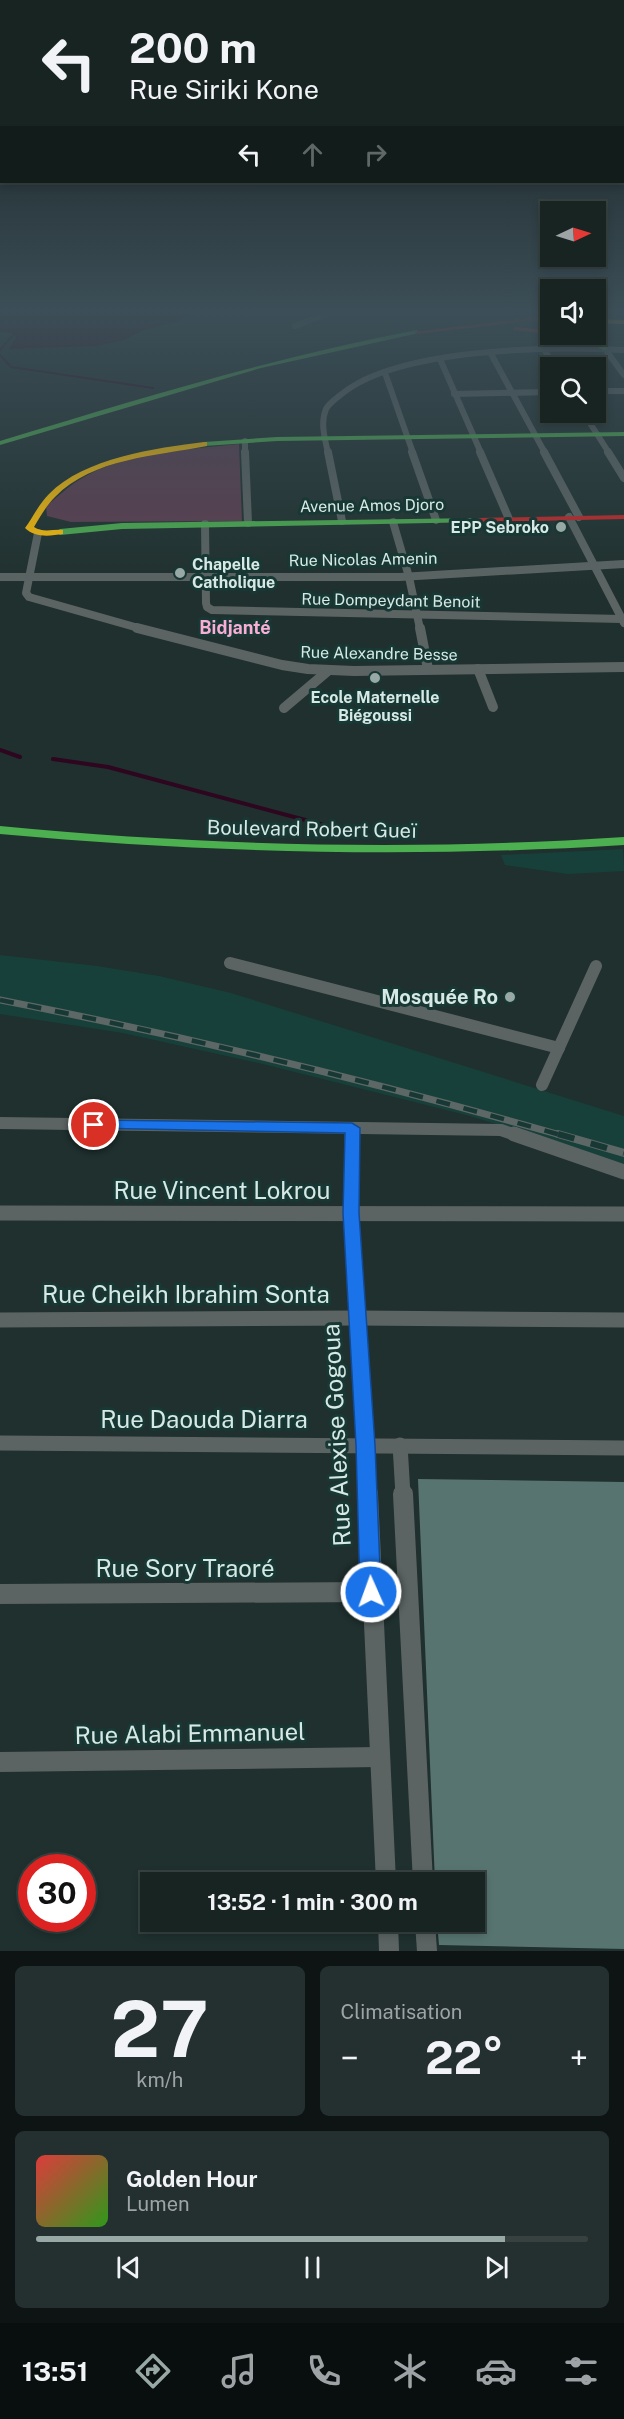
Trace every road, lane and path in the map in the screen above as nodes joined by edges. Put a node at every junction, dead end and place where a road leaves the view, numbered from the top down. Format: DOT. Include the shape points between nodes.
graph roads {
  1 [pos="112,405"];
  2 [pos="131,405"];
  3 [pos="329,405"];
  4 [pos="396,405"];
  5 [pos="459,405"];
  6 [pos="518,405"];
  7 [pos="590,423"];
  8 [pos="597,434"];
  9 [pos="624,434"];
  10 [pos="534,435"];
  11 [pos="474,437"];
  12 [pos="0,438"];
  13 [pos="408,438"];
  14 [pos="326,439"];
  15 [pos="245,441"];
  16 [pos="0,443"];
  17 [pos="624,478"];
  18 [pos="624,516"];
  19 [pos="574,517"];
  20 [pos="509,519"];
  21 [pos="436,520"];
  22 [pos="342,522"];
  23 [pos="393,522"];
  24 [pos="248,523"];
  25 [pos="205,524"];
  26 [pos="36,529"];
  27 [pos="624,564"];
  28 [pos="595,565"];
  29 [pos="0,577"];
  30 [pos="29,577"];
  31 [pos="207,577"];
  32 [pos="409,577"];
  33 [pos="417,615"];
  34 [pos="623,622"];
  35 [pos="624,667"];
  36 [pos="428,669"];
  37 [pos="478,669"];
  38 [pos="329,670"];
  39 [pos="284,708"];
  40 [pos="493,708"];
  41 [pos="0,821"];
  42 [pos="624,829"];
  43 [pos="0,830"];
  44 [pos="624,841"];
  45 [pos="230,963"];
  46 [pos="597,966"];
  47 [pos="559,1048"];
  48 [pos="542,1085"];
  49 [pos="0,1124"];
  50 [pos="352,1128"];
  51 [pos="624,1172"];
  52 [pos="0,1213"];
  53 [pos="351,1213"];
  54 [pos="624,1214"];
  55 [pos="358,1318"];
  56 [pos="0,1320"];
  57 [pos="624,1320"];
  58 [pos="0,1443"];
  59 [pos="366,1445"];
  60 [pos="400,1445"];
  61 [pos="624,1448"];
  62 [pos="371,1592"];
  63 [pos="0,1594"];
  64 [pos="380,1757"];
  65 [pos="0,1762"];
  66 [pos="386,1872"];
  67 [pos="422,1872"];
  68 [pos="388,1932"];
  69 [pos="426,1932"];
  70 [pos="389,1951"];
  71 [pos="427,1951"];
  1 -- 12 [label="main road"];
  2 -- 16 [label="main road"];
  3 -- 14 [label="street" via="323,414"];
  4 -- 13 [label="street"];
  5 -- 11 [label="street"];
  6 -- 10 [label="street"];
  7 -- 8 [label="street"];
  8 -- 9 [label="main road"];
  8 -- 10 [label="main road"];
  8 -- 17 [label="street"];
  10 -- 11 [label="main road"];
  10 -- 19 [label="street"];
  11 -- 13 [label="main road"];
  11 -- 20 [label="street"];
  13 -- 14 [label="main road"];
  13 -- 21 [label="street"];
  14 -- 15 [label="main road"];
  14 -- 22 [label="street"];
  15 -- 24 [label="street"];
  15 -- 26 [label="main road" via="152,453 85,474 43,503"];
  18 -- 19 [label="main road, Avenue Amos Djoro"];
  19 -- 20 [label="main road, Avenue Amos Djoro"];
  19 -- 28 [label="street"];
  20 -- 21 [label="main road, Avenue Amos Djoro"];
  21 -- 23 [label="main road, Avenue Amos Djoro"];
  22 -- 23 [label="main road, Avenue Amos Djoro"];
  22 -- 24 [label="main road, Avenue Amos Djoro"];
  23 -- 32 [label="street"];
  24 -- 25 [label="main road, Avenue Amos Djoro"];
  25 -- 26 [label="main road, Avenue Amos Djoro"];
  25 -- 31 [label="street, Rue Dompeydant Benoit"];
  26 -- 30 [label="street"];
  27 -- 28 [label="street, Rue Nicolas Amenin"];
  28 -- 32 [label="street, Rue Nicolas Amenin"];
  28 -- 34 [label="street"];
  29 -- 30 [label="street, Rue Nicolas Amenin"];
  30 -- 31 [label="street, Rue Nicolas Amenin"];
  30 -- 38 [label="street, Rue Alexandre Besse" via="26,593 33,599 282,665"];
  31 -- 32 [label="street, Rue Nicolas Amenin"];
  31 -- 33 [label="street, Rue Dompeydant Benoit" via="206,603 212,610"];
  32 -- 33 [label="street"];
  33 -- 34 [label="street, Rue Dompeydant Benoit"];
  33 -- 36 [label="street"];
  35 -- 37 [label="street, Rue Alexandre Besse"];
  36 -- 37 [label="street, Rue Alexandre Besse"];
  36 -- 38 [label="street, Rue Alexandre Besse"];
  37 -- 40 [label="street"];
  38 -- 39 [label="street"];
  41 -- 42 [label="main road, Boulevard Robert Gueï" via="187,837 282,840"];
  43 -- 44 [label="main road, Boulevard Robert Gueï" via="124,842 320,852"];
  45 -- 47 [label="street"];
  46 -- 47 [label="street"];
  47 -- 48 [label="street"];
  49 -- 50 [label="street"];
  50 -- 51 [label="street" via="501,1130"];
  50 -- 53 [label="street, Rue Alexise Gogoua"];
  52 -- 53 [label="street, Rue Vincent Lokrou"];
  53 -- 54 [label="street, Rue Vincent Lokrou"];
  53 -- 55 [label="street, Rue Alexise Gogoua"];
  55 -- 56 [label="street, Rue Cheikh Ibrahim Sonta"];
  55 -- 57 [label="street, Rue Cheikh Ibrahim Sonta"];
  55 -- 59 [label="street, Rue Alexise Gogoua"];
  58 -- 59 [label="street, Rue Daouda Diarra"];
  59 -- 60 [label="street, Rue Daouda Diarra"];
  59 -- 62 [label="street, Rue Alexise Gogoua"];
  60 -- 61 [label="street, Rue Daouda Diarra"];
  60 -- 67 [label="street"];
  62 -- 63 [label="street, Rue Sory Traoré"];
  62 -- 64 [label="street, Rue Alexise Gogoua"];
  64 -- 65 [label="street, Rue Alabi Emmanuel"];
  64 -- 66 [label="street, Rue Alexise Gogoua"];
  68 -- 70 [label="street"];
  69 -- 71 [label="street"];
}
